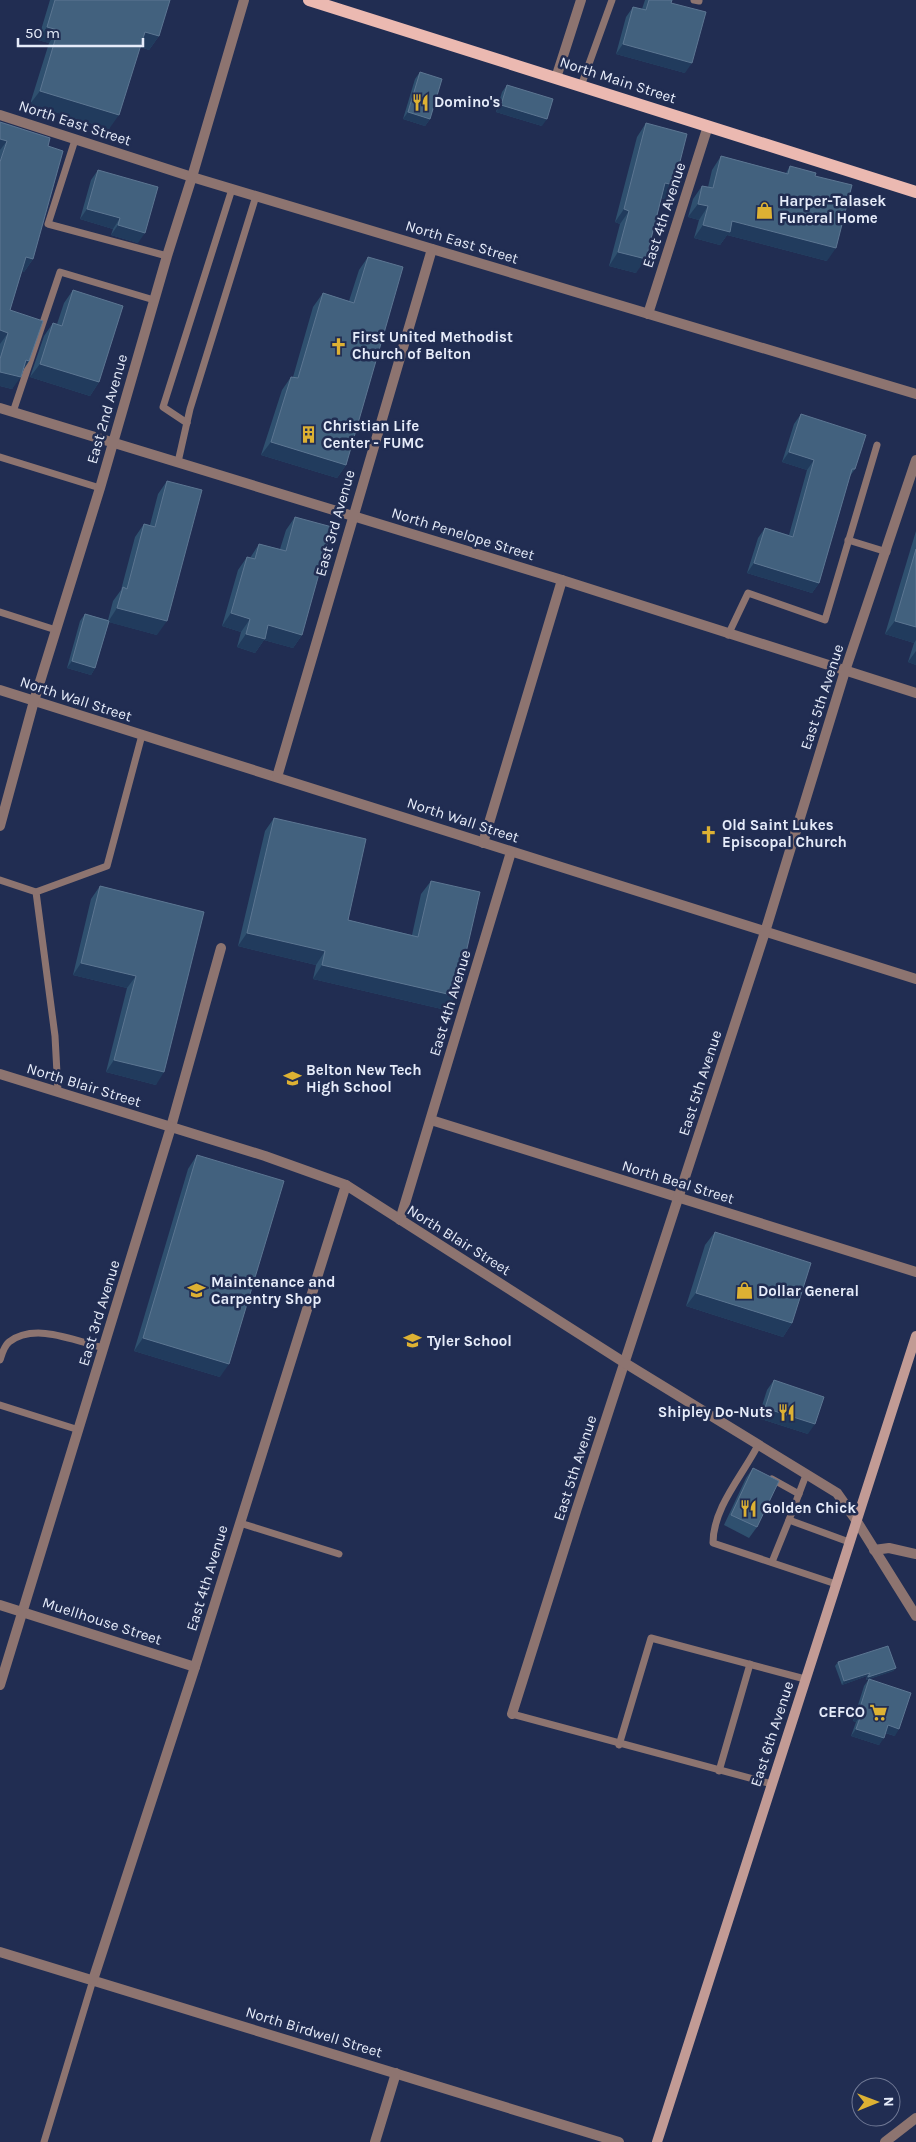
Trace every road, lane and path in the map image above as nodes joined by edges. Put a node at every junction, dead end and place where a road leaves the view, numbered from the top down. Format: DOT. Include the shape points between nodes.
graph roads {
  1 [pos="244,0"];
  2 [pos="309,0"];
  3 [pos="581,0"];
  4 [pos="612,0"];
  5 [pos="556,78"];
  6 [pos="581,86"];
  7 [pos="0,115"];
  8 [pos="708,126"];
  9 [pos="75,140"];
  10 [pos="192,177"];
  11 [pos="232,189"];
  12 [pos="916,192"];
  13 [pos="256,196"];
  14 [pos="432,249"];
  15 [pos="167,256"];
  16 [pos="154,300"];
  17 [pos="648,314"];
  18 [pos="916,394"];
  19 [pos="1,411"];
  20 [pos="13,412"];
  21 [pos="187,423"];
  22 [pos="114,442"];
  23 [pos="877,445"];
  24 [pos="0,457"];
  25 [pos="178,462"];
  26 [pos="915,465"];
  27 [pos="100,488"];
  28 [pos="353,516"];
  29 [pos="848,540"];
  30 [pos="887,552"];
  31 [pos="562,580"];
  32 [pos="0,612"];
  33 [pos="56,630"];
  34 [pos="728,634"];
  35 [pos="846,671"];
  36 [pos="0,690"];
  37 [pos="916,693"];
  38 [pos="34,701"];
  39 [pos="142,735"];
  40 [pos="277,777"];
  41 [pos="0,826"];
  42 [pos="483,843"];
  43 [pos="511,852"];
  44 [pos="0,880"];
  45 [pos="36,892"];
  46 [pos="765,932"];
  47 [pos="221,948"];
  48 [pos="916,979"];
  49 [pos="0,1074"];
  50 [pos="58,1092"];
  51 [pos="430,1120"];
  52 [pos="171,1128"];
  53 [pos="346,1184"];
  54 [pos="679,1198"];
  55 [pos="400,1220"];
  56 [pos="916,1272"];
  57 [pos="916,1336"];
  58 [pos="104,1348"];
  59 [pos="0,1360"];
  60 [pos="625,1363"];
  61 [pos="0,1405"];
  62 [pos="79,1430"];
  63 [pos="758,1445"];
  64 [pos="747,1465"];
  65 [pos="756,1470"];
  66 [pos="764,1475"];
  67 [pos="806,1475"];
  68 [pos="799,1494"];
  69 [pos="789,1520"];
  70 [pos="856,1520"];
  71 [pos="240,1523"];
  72 [pos="849,1542"];
  73 [pos="874,1550"];
  74 [pos="340,1554"];
  75 [pos="916,1554"];
  76 [pos="772,1562"];
  77 [pos="836,1584"];
  78 [pos="0,1605"];
  79 [pos="23,1611"];
  80 [pos="916,1616"];
  81 [pos="750,1664"];
  82 [pos="195,1667"];
  83 [pos="805,1679"];
  84 [pos="0,1685"];
  85 [pos="512,1714"];
  86 [pos="619,1744"];
  87 [pos="719,1771"];
  88 [pos="772,1784"];
  89 [pos="0,1952"];
  90 [pos="93,1980"];
  91 [pos="396,2072"];
  92 [pos="916,2118"];
  93 [pos="44,2142"];
  94 [pos="375,2142"];
  95 [pos="619,2142"];
  96 [pos="657,2142"];
  97 [pos="885,2142"];
  1 -- 10 [label="street, East 2nd Avenue"];
  2 -- 5 [label="main road, North Main Street"];
  3 -- 5 [label="street"];
  4 -- 6 [label="lane"];
  5 -- 6 [label="main road, North Main Street"];
  6 -- 8 [label="main road, North Main Street"];
  7 -- 9 [label="street, North East Street"];
  8 -- 12 [label="main road, North Main Street"];
  8 -- 17 [label="street, East 4th Avenue"];
  9 -- 10 [label="street, North East Street"];
  9 -- 15 [label="lane" via="48,224"];
  10 -- 11 [label="street, North East Street"];
  10 -- 15 [label="street, East 2nd Avenue"];
  11 -- 13 [label="street, North East Street"];
  11 -- 21 [label="lane" via="163,407"];
  13 -- 14 [label="street, North East Street"];
  13 -- 21 [label="lane"];
  14 -- 17 [label="street, North East Street"];
  14 -- 28 [label="street, East 3rd Avenue"];
  15 -- 16 [label="street, East 2nd Avenue"];
  16 -- 20 [label="lane" via="60,272"];
  16 -- 22 [label="street, East 2nd Avenue"];
  17 -- 18 [label="street, North East Street"];
  19 -- 20 [label="street, North Penelope Street"];
  20 -- 22 [label="street, North Penelope Street"];
  21 -- 25 [label="lane"];
  22 -- 25 [label="street, North Penelope Street"];
  22 -- 27 [label="street, East 2nd Avenue"];
  23 -- 29 [label="lane"];
  24 -- 27 [label="lane"];
  25 -- 28 [label="street, North Penelope Street"];
  26 -- 30 [label="street, East 5th Avenue"];
  27 -- 33 [label="street, East 2nd Avenue"];
  28 -- 31 [label="street, North Penelope Street"];
  28 -- 40 [label="street, East 3rd Avenue"];
  29 -- 30 [label="lane"];
  29 -- 34 [label="lane" via="825,620 748,593"];
  30 -- 35 [label="street, East 5th Avenue"];
  31 -- 34 [label="street, North Penelope Street"];
  31 -- 42 [label="street"];
  32 -- 33 [label="lane"];
  33 -- 38 [label="street, East 2nd Avenue"];
  34 -- 35 [label="street, North Penelope Street"];
  35 -- 37 [label="street, North Penelope Street"];
  35 -- 46 [label="street, East 5th Avenue"];
  36 -- 38 [label="street, North Wall Street"];
  38 -- 39 [label="street, North Wall Street"];
  38 -- 41 [label="street, East 2nd Avenue"];
  39 -- 40 [label="street, North Wall Street"];
  39 -- 45 [label="lane" via="108,866"];
  40 -- 42 [label="street, North Wall Street"];
  42 -- 43 [label="street, North Wall Street"];
  43 -- 46 [label="street, North Wall Street"];
  43 -- 51 [label="street, East 4th Avenue"];
  44 -- 45 [label="lane"];
  45 -- 50 [label="lane" via="55,1036"];
  46 -- 48 [label="street, North Wall Street"];
  46 -- 54 [label="street, East 5th Avenue"];
  47 -- 52 [label="street, East 3rd Avenue"];
  49 -- 50 [label="street, North Blair Street"];
  50 -- 52 [label="street, North Blair Street"];
  51 -- 54 [label="street, North Beal Street"];
  51 -- 55 [label="street, East 4th Avenue"];
  52 -- 53 [label="street, North Blair Street"];
  52 -- 58 [label="street, East 3rd Avenue"];
  53 -- 55 [label="street, North Blair Street"];
  53 -- 71 [label="street, East 4th Avenue"];
  54 -- 56 [label="street, North Beal Street"];
  54 -- 60 [label="street, East 5th Avenue"];
  55 -- 60 [label="street, North Blair Street"];
  57 -- 70 [label="main road, East 6th Avenue"];
  58 -- 59 [label="lane" via="46,1334 26,1334 7,1343"];
  58 -- 62 [label="street, East 3rd Avenue"];
  60 -- 63 [label="street, North Blair Street"];
  60 -- 85 [label="street, East 5th Avenue"];
  61 -- 62 [label="lane"];
  62 -- 79 [label="street, East 3rd Avenue"];
  63 -- 64 [label="lane"];
  63 -- 67 [label="street, North Blair Street"];
  64 -- 65 [label="lane"];
  64 -- 76 [label="lane" via="737,1478 713,1532 713,1543"];
  66 -- 68 [label="lane"];
  67 -- 68 [label="lane"];
  67 -- 70 [label="street, North Blair Street" via="836,1493"];
  68 -- 69 [label="lane"];
  69 -- 72 [label="lane"];
  69 -- 76 [label="lane"];
  70 -- 72 [label="main road, East 6th Avenue"];
  70 -- 73 [label="street, North Blair Street"];
  71 -- 74 [label="lane"];
  71 -- 82 [label="street, East 4th Avenue"];
  72 -- 77 [label="main road, East 6th Avenue"];
  73 -- 75 [label="street" via="889,1548"];
  73 -- 80 [label="street, North Blair Street"];
  76 -- 77 [label="lane"];
  77 -- 83 [label="main road, East 6th Avenue"];
  78 -- 79 [label="street, Muellhouse Street"];
  79 -- 82 [label="street, Muellhouse Street"];
  79 -- 84 [label="street, East 3rd Avenue"];
  81 -- 83 [label="lane"];
  81 -- 86 [label="lane" via="651,1638"];
  81 -- 87 [label="lane"];
  82 -- 90 [label="street, East 4th Avenue"];
  83 -- 88 [label="main road, East 6th Avenue"];
  85 -- 86 [label="lane"];
  86 -- 87 [label="lane"];
  87 -- 88 [label="lane"];
  88 -- 96 [label="main road, East 6th Avenue"];
  89 -- 90 [label="street, North Birdwell Street"];
  90 -- 91 [label="street, North Birdwell Street"];
  90 -- 93 [label="lane"];
  91 -- 94 [label="street"];
  91 -- 95 [label="street, North Birdwell Street"];
  92 -- 97 [label="street"];
}
